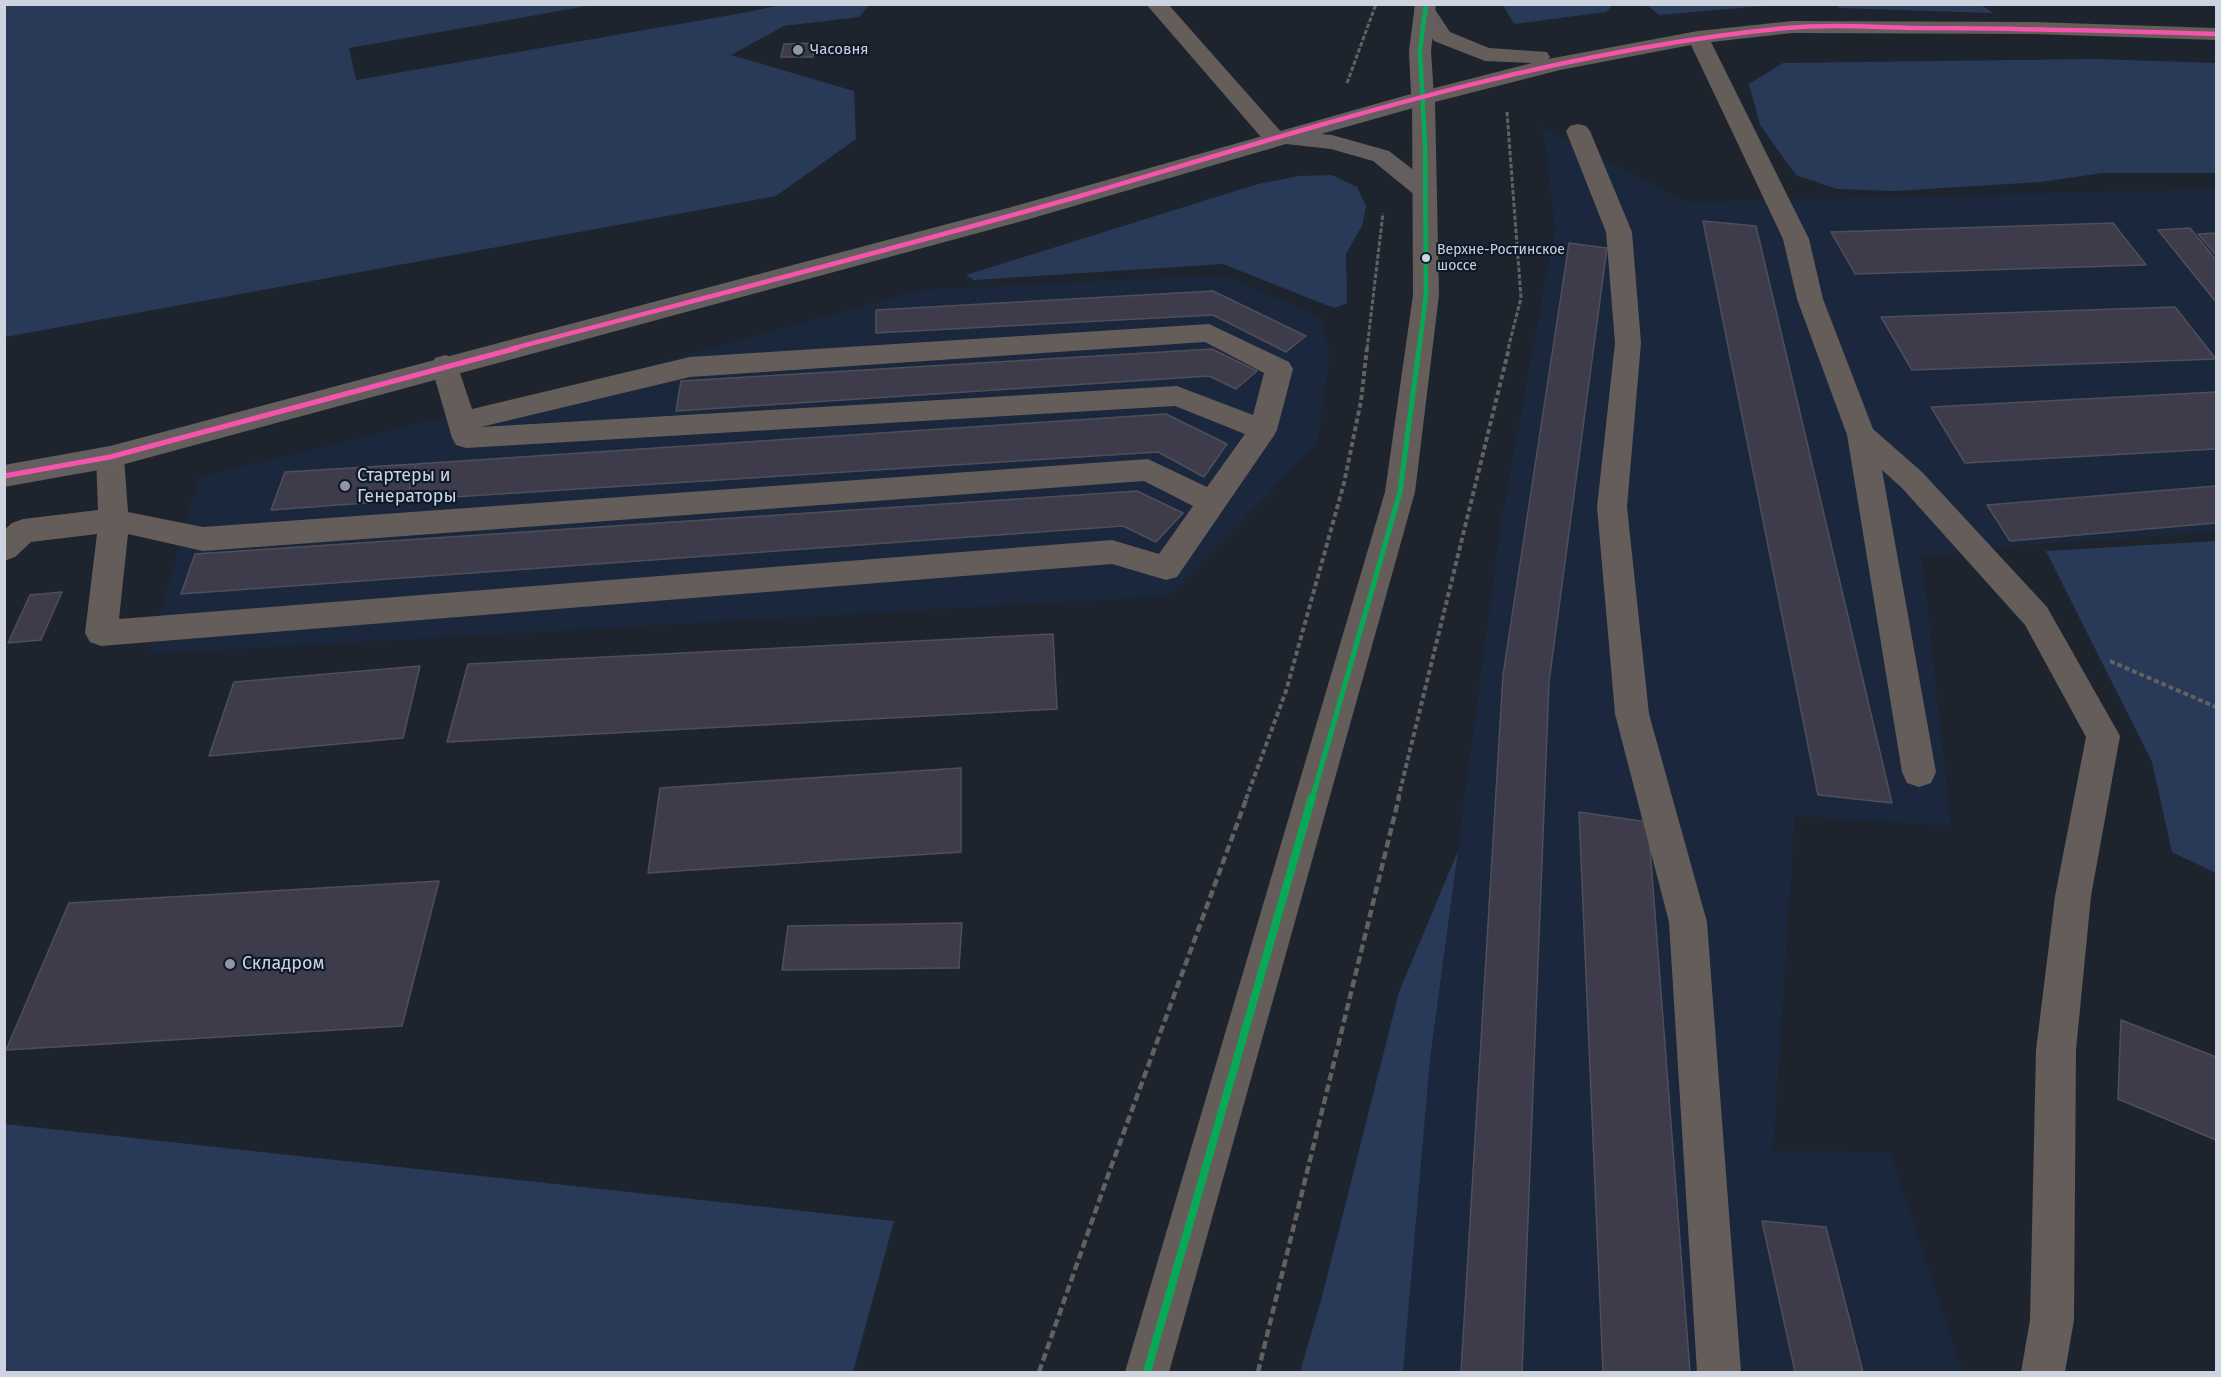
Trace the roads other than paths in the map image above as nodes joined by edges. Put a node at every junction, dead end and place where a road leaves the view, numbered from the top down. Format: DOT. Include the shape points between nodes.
graph roads {
  1 [pos="1156,4"];
  2 [pos="1426,7"];
  3 [pos="2217,34"];
  4 [pos="1698,38"];
  5 [pos="1607,53"];
  6 [pos="1423,99"];
  7 [pos="1578,131"];
  8 [pos="1275,139"];
  9 [pos="1425,191"];
  10 [pos="446,365"];
  11 [pos="462,421"];
  12 [pos="1263,430"];
  13 [pos="1861,435"];
  14 [pos="110,456"];
  15 [pos="4,476"];
  16 [pos="1212,502"];
  17 [pos="114,520"];
  18 [pos="4,549"];
  19 [pos="1919,772"];
  20 [pos="1147,1372"];
  21 [pos="1719,1372"];
  22 [pos="2043,1372"];
  1 -- 8 [label="street"];
  2 -- 5 [label="street" via="1442,36 1485,54 1537,57"];
  2 -- 6 [label="main road" via="1420,51"];
  3 -- 4 [label="street" via="1792,27"];
  4 -- 5 [label="street"];
  4 -- 13 [label="street" via="1796,239 1810,298"];
  5 -- 6 [label="street"];
  6 -- 8 [label="main road"];
  6 -- 9 [label="street"];
  7 -- 21 [label="street" via="1619,232 1628,343 1612,507 1632,714 1688,922"];
  8 -- 9 [label="main road" via="1332,142 1381,156"];
  8 -- 10 [label="main road" via="1005,217"];
  9 -- 20 [label="street" via="1426,295 1400,492"];
  10 -- 11 [label="street"];
  10 -- 14 [label="main road"];
  11 -- 12 [label="street" via="466,438 1177,396"];
  11 -- 12 [label="street" via="690,367 1209,333 1279,369"];
  12 -- 16 [label="street"];
  13 -- 19 [label="street"];
  13 -- 22 [label="street" via="1912,480 2036,616 2103,736 2073,896 2056,1050 2052,1320"];
  14 -- 15 [label="main road"];
  14 -- 17 [label="street"];
  16 -- 17 [label="street" via="1148,470 203,539"];
  16 -- 17 [label="street" via="1166,568 1112,552 101,633"];
  17 -- 18 [label="street" via="22,531"];
}
